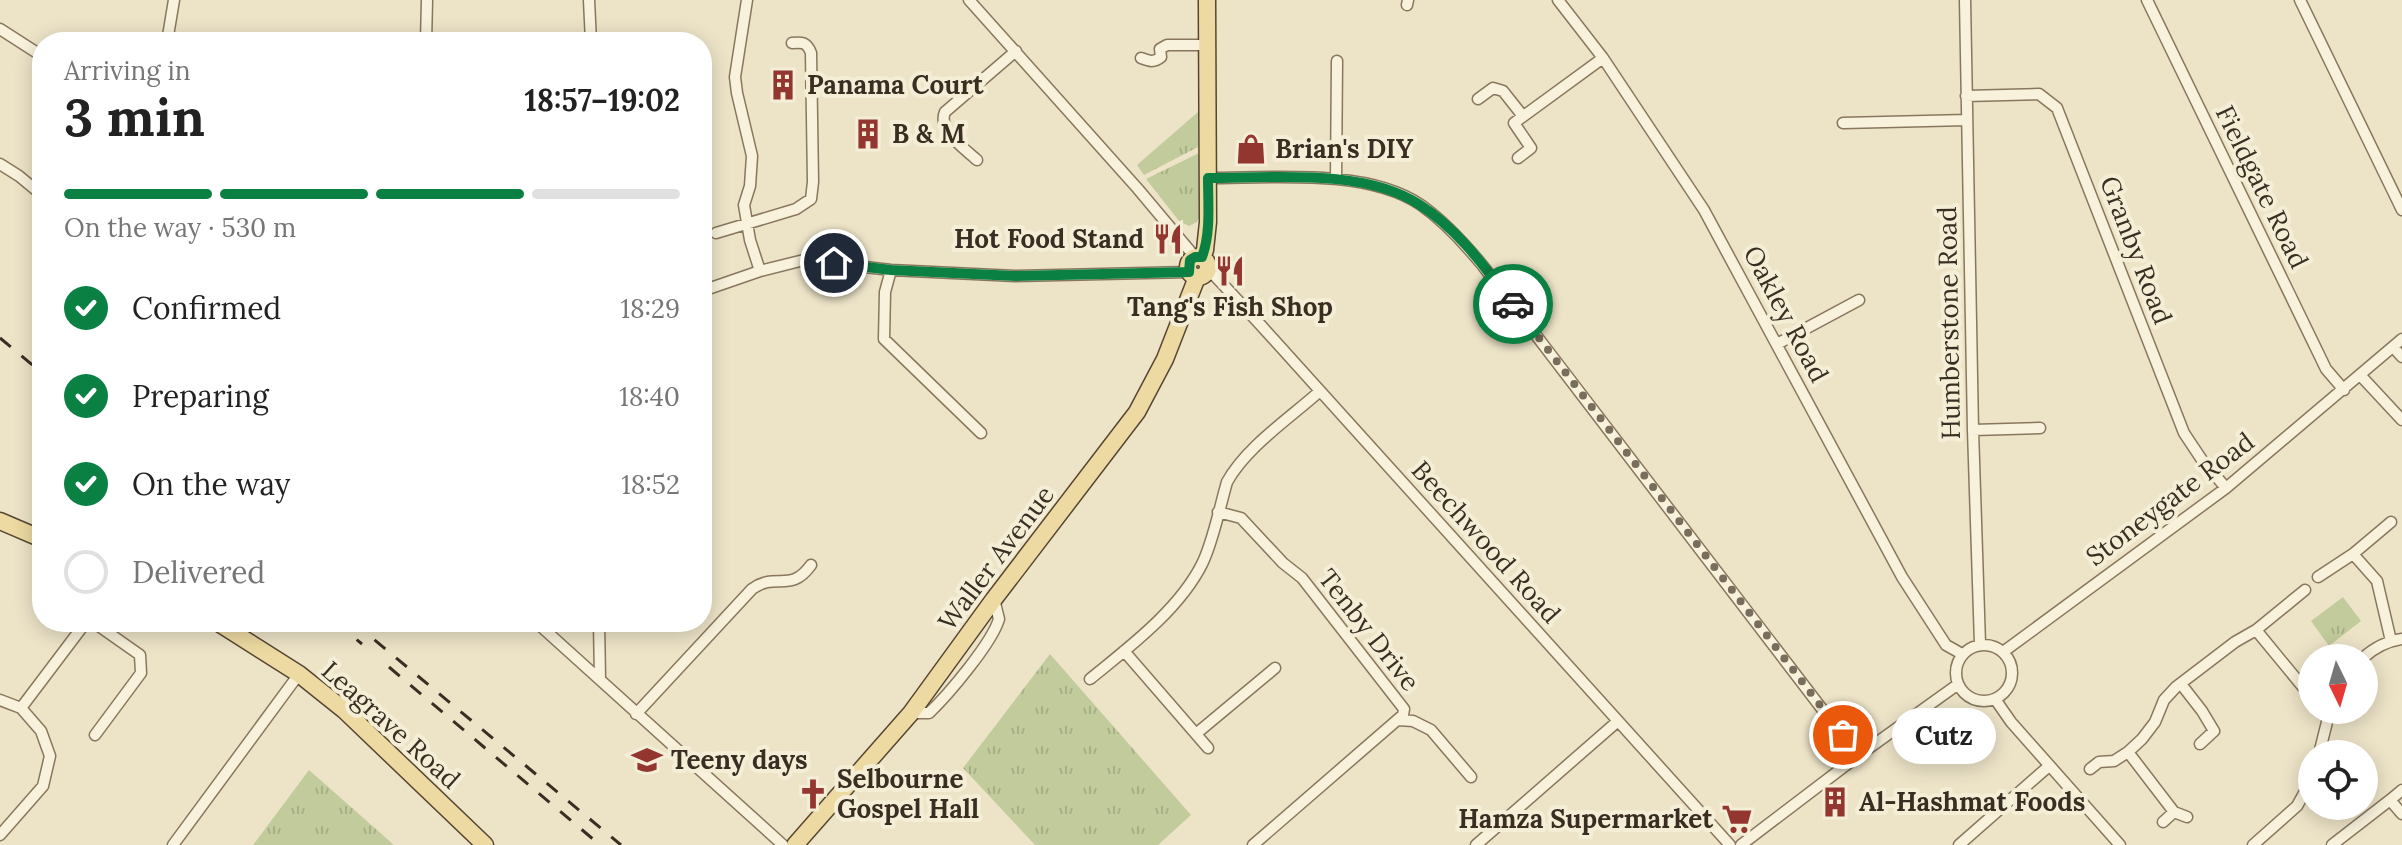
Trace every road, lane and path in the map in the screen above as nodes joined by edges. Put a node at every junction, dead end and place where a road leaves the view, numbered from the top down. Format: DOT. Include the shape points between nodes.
graph roads {
  1 [pos="174,0"];
  2 [pos="427,0"];
  3 [pos="589,0"];
  4 [pos="747,0"];
  5 [pos="969,0"];
  6 [pos="1207,0"];
  7 [pos="1558,0"];
  8 [pos="1965,0"];
  9 [pos="2147,0"];
  10 [pos="2300,0"];
  11 [pos="0,29"];
  12 [pos="169,32"];
  13 [pos="426,32"];
  14 [pos="591,32"];
  15 [pos="792,43"];
  16 [pos="1208,45"];
  17 [pos="32,50"];
  18 [pos="1016,51"];
  19 [pos="1141,58"];
  20 [pos="1603,58"];
  21 [pos="1337,61"];
  22 [pos="1966,96"];
  23 [pos="1478,99"];
  24 [pos="1522,115"];
  25 [pos="1967,120"];
  26 [pos="1843,123"];
  27 [pos="1518,158"];
  28 [pos="977,160"];
  29 [pos="0,164"];
  30 [pos="1208,178"];
  31 [pos="1336,179"];
  32 [pos="32,187"];
  33 [pos="2402,210"];
  34 [pos="1208,222"];
  35 [pos="748,223"];
  36 [pos="1175,231"];
  37 [pos="716,233"];
  38 [pos="1198,267"];
  39 [pos="891,270"];
  40 [pos="760,271"];
  41 [pos="712,288"];
  42 [pos="1859,300"];
  43 [pos="2398,343"];
  44 [pos="1777,344"];
  45 [pos="2402,357"];
  46 [pos="2361,376"];
  47 [pos="2344,390"];
  48 [pos="1320,391"];
  49 [pos="2402,420"];
  50 [pos="2040,428"];
  51 [pos="1973,430"];
  52 [pos="981,433"];
  53 [pos="2226,488"];
  54 [pos="1218,512"];
  55 [pos="0,521"];
  56 [pos="2391,522"];
  57 [pos="32,535"];
  58 [pos="2353,554"];
  59 [pos="811,565"];
  60 [pos="2318,577"];
  61 [pos="2305,590"];
  62 [pos="2256,630"];
  63 [pos="78,632"];
  64 [pos="107,632"];
  65 [pos="233,632"];
  66 [pos="547,632"];
  67 [pos="599,632"];
  68 [pos="2396,640"];
  69 [pos="1980,644"];
  70 [pos="2378,650"];
  71 [pos="1124,651"];
  72 [pos="2003,652"];
  73 [pos="1962,654"];
  74 [pos="1275,668"];
  75 [pos="299,674"];
  76 [pos="600,679"];
  77 [pos="1090,679"];
  78 [pos="2298,681"];
  79 [pos="2181,684"];
  80 [pos="1957,685"];
  81 [pos="1995,699"];
  82 [pos="0,700"];
  83 [pos="21,708"];
  84 [pos="636,714"];
  85 [pos="1398,720"];
  86 [pos="1618,721"];
  87 [pos="1197,733"];
  88 [pos="95,735"];
  89 [pos="2200,744"];
  90 [pos="1208,748"];
  91 [pos="2128,752"];
  92 [pos="1858,756"];
  93 [pos="2049,766"];
  94 [pos="2090,769"];
  95 [pos="1471,777"];
  96 [pos="2402,790"];
  97 [pos="2390,800"];
  98 [pos="2298,804"];
  99 [pos="2174,812"];
  100 [pos="2402,814"];
  101 [pos="2187,817"];
  102 [pos="2163,822"];
  103 [pos="0,835"];
  104 [pos="1961,844"];
  105 [pos="2256,844"];
  106 [pos="173,845"];
  107 [pos="485,845"];
  108 [pos="783,845"];
  109 [pos="795,845"];
  110 [pos="1253,845"];
  111 [pos="1476,845"];
  112 [pos="1730,845"];
  113 [pos="1741,845"];
  114 [pos="2120,845"];
  115 [pos="2332,845"];
  1 -- 12 [label="street"];
  2 -- 13 [label="street"];
  3 -- 14 [label="street"];
  4 -- 35 [label="street" via="735,77 752,156 744,205"];
  5 -- 18 [label="street, Beechwood Road"];
  6 -- 16 [label="main road, Waller Avenue"];
  7 -- 20 [label="street, Oakley Road"];
  8 -- 22 [label="street, Humberstone Road"];
  9 -- 47 [label="street, Fieldgate Road" via="2326,369"];
  10 -- 33 [label="street"];
  11 -- 17 [label="street"];
  15 -- 35 [label="street" via="803,42 811,53 811,199 796,209"];
  16 -- 19 [label="street" via="1167,45 1157,60"];
  16 -- 30 [label="main road, Waller Avenue"];
  18 -- 28 [label="street" via="942,119"];
  18 -- 36 [label="street, Beechwood Road"];
  20 -- 24 [label="street"];
  20 -- 44 [label="street, Oakley Road" via="1704,210"];
  21 -- 31 [label="street"];
  22 -- 25 [label="street, Humberstone Road"];
  22 -- 53 [label="street, Granby Road" via="2039,94 2057,108 2184,433"];
  23 -- 24 [label="street" via="1493,88 1503,91"];
  24 -- 27 [label="street" via="1514,123 1531,148"];
  25 -- 26 [label="street"];
  25 -- 51 [label="street, Humberstone Road"];
  29 -- 32 [label="street"];
  30 -- 31 [label="street"];
  30 -- 34 [label="main road, Waller Avenue"];
  31 -- 92 [label="street" via="1377,186 1420,204 1466,245"];
  34 -- 36 [label="street" via="1192,240"];
  34 -- 38 [label="main road, Waller Avenue"];
  35 -- 37 [label="street"];
  35 -- 40 [label="street"];
  36 -- 38 [label="street, Beechwood Road"];
  38 -- 39 [label="street" via="1015,276"];
  38 -- 48 [label="street, Beechwood Road" via="1215,276"];
  38 -- 109 [label="main road, Waller Avenue" via="1165,359 1137,412 911,713"];
  39 -- 40 [label="street" via="804,260"];
  39 -- 52 [label="street" via="884,339"];
  40 -- 41 [label="street"];
  42 -- 44 [label="street"];
  43 -- 45 [label="street"];
  43 -- 46 [label="street, Stoneygate Road"];
  44 -- 73 [label="street, Oakley Road" via="1902,577 1946,645"];
  46 -- 47 [label="street, Stoneygate Road"];
  46 -- 49 [label="street"];
  47 -- 53 [label="street, Stoneygate Road"];
  48 -- 54 [label="street" via="1233,471"];
  48 -- 86 [label="street, Beechwood Road"];
  50 -- 51 [label="street"];
  51 -- 69 [label="street, Humberstone Road"];
  53 -- 72 [label="street, Stoneygate Road"];
  54 -- 71 [label="street" via="1202,564 1175,604"];
  54 -- 85 [label="street, Tenby Drive" via="1241,518 1302,578 1403,705"];
  55 -- 57 [label="main road"];
  56 -- 58 [label="street"];
  58 -- 60 [label="street"];
  58 -- 68 [label="street" via="2377,581"];
  59 -- 84 [label="street" via="802,578 752,589"];
  61 -- 62 [label="street"];
  62 -- 78 [label="street"];
  62 -- 79 [label="street"];
  63 -- 83 [label="street"];
  64 -- 88 [label="street" via="140,655 141,673"];
  65 -- 75 [label="main road, Leagrave Road"];
  66 -- 76 [label="street"];
  67 -- 76 [label="street"];
  68 -- 70 [label="street"];
  69 -- 72 [label="street"];
  69 -- 73 [label="street"];
  71 -- 77 [label="street"];
  71 -- 87 [label="street"];
  72 -- 81 [label="street" via="2012,678"];
  73 -- 80 [label="street" via="1955,669"];
  74 -- 87 [label="street"];
  75 -- 106 [label="street"];
  75 -- 107 [label="main road, Leagrave Road" via="377,739"];
  76 -- 84 [label="street"];
  79 -- 89 [label="street" via="2218,735"];
  79 -- 91 [label="street"];
  80 -- 81 [label="street" via="1978,701"];
  80 -- 92 [label="street"];
  81 -- 93 [label="street"];
  82 -- 83 [label="street"];
  83 -- 103 [label="street" via="41,731 50,756 43,786"];
  84 -- 108 [label="street"];
  85 -- 95 [label="street" via="1423,724"];
  85 -- 110 [label="street, Tenby Drive"];
  86 -- 111 [label="street"];
  86 -- 112 [label="street, Beechwood Road"];
  87 -- 90 [label="street"];
  91 -- 94 [label="street"];
  91 -- 99 [label="street"];
  92 -- 113 [label="street"];
  93 -- 104 [label="street"];
  93 -- 114 [label="street"];
  96 -- 97 [label="street"];
  97 -- 100 [label="street"];
  97 -- 115 [label="street"];
  98 -- 105 [label="street"];
  99 -- 101 [label="street"];
  99 -- 102 [label="street"];
}
